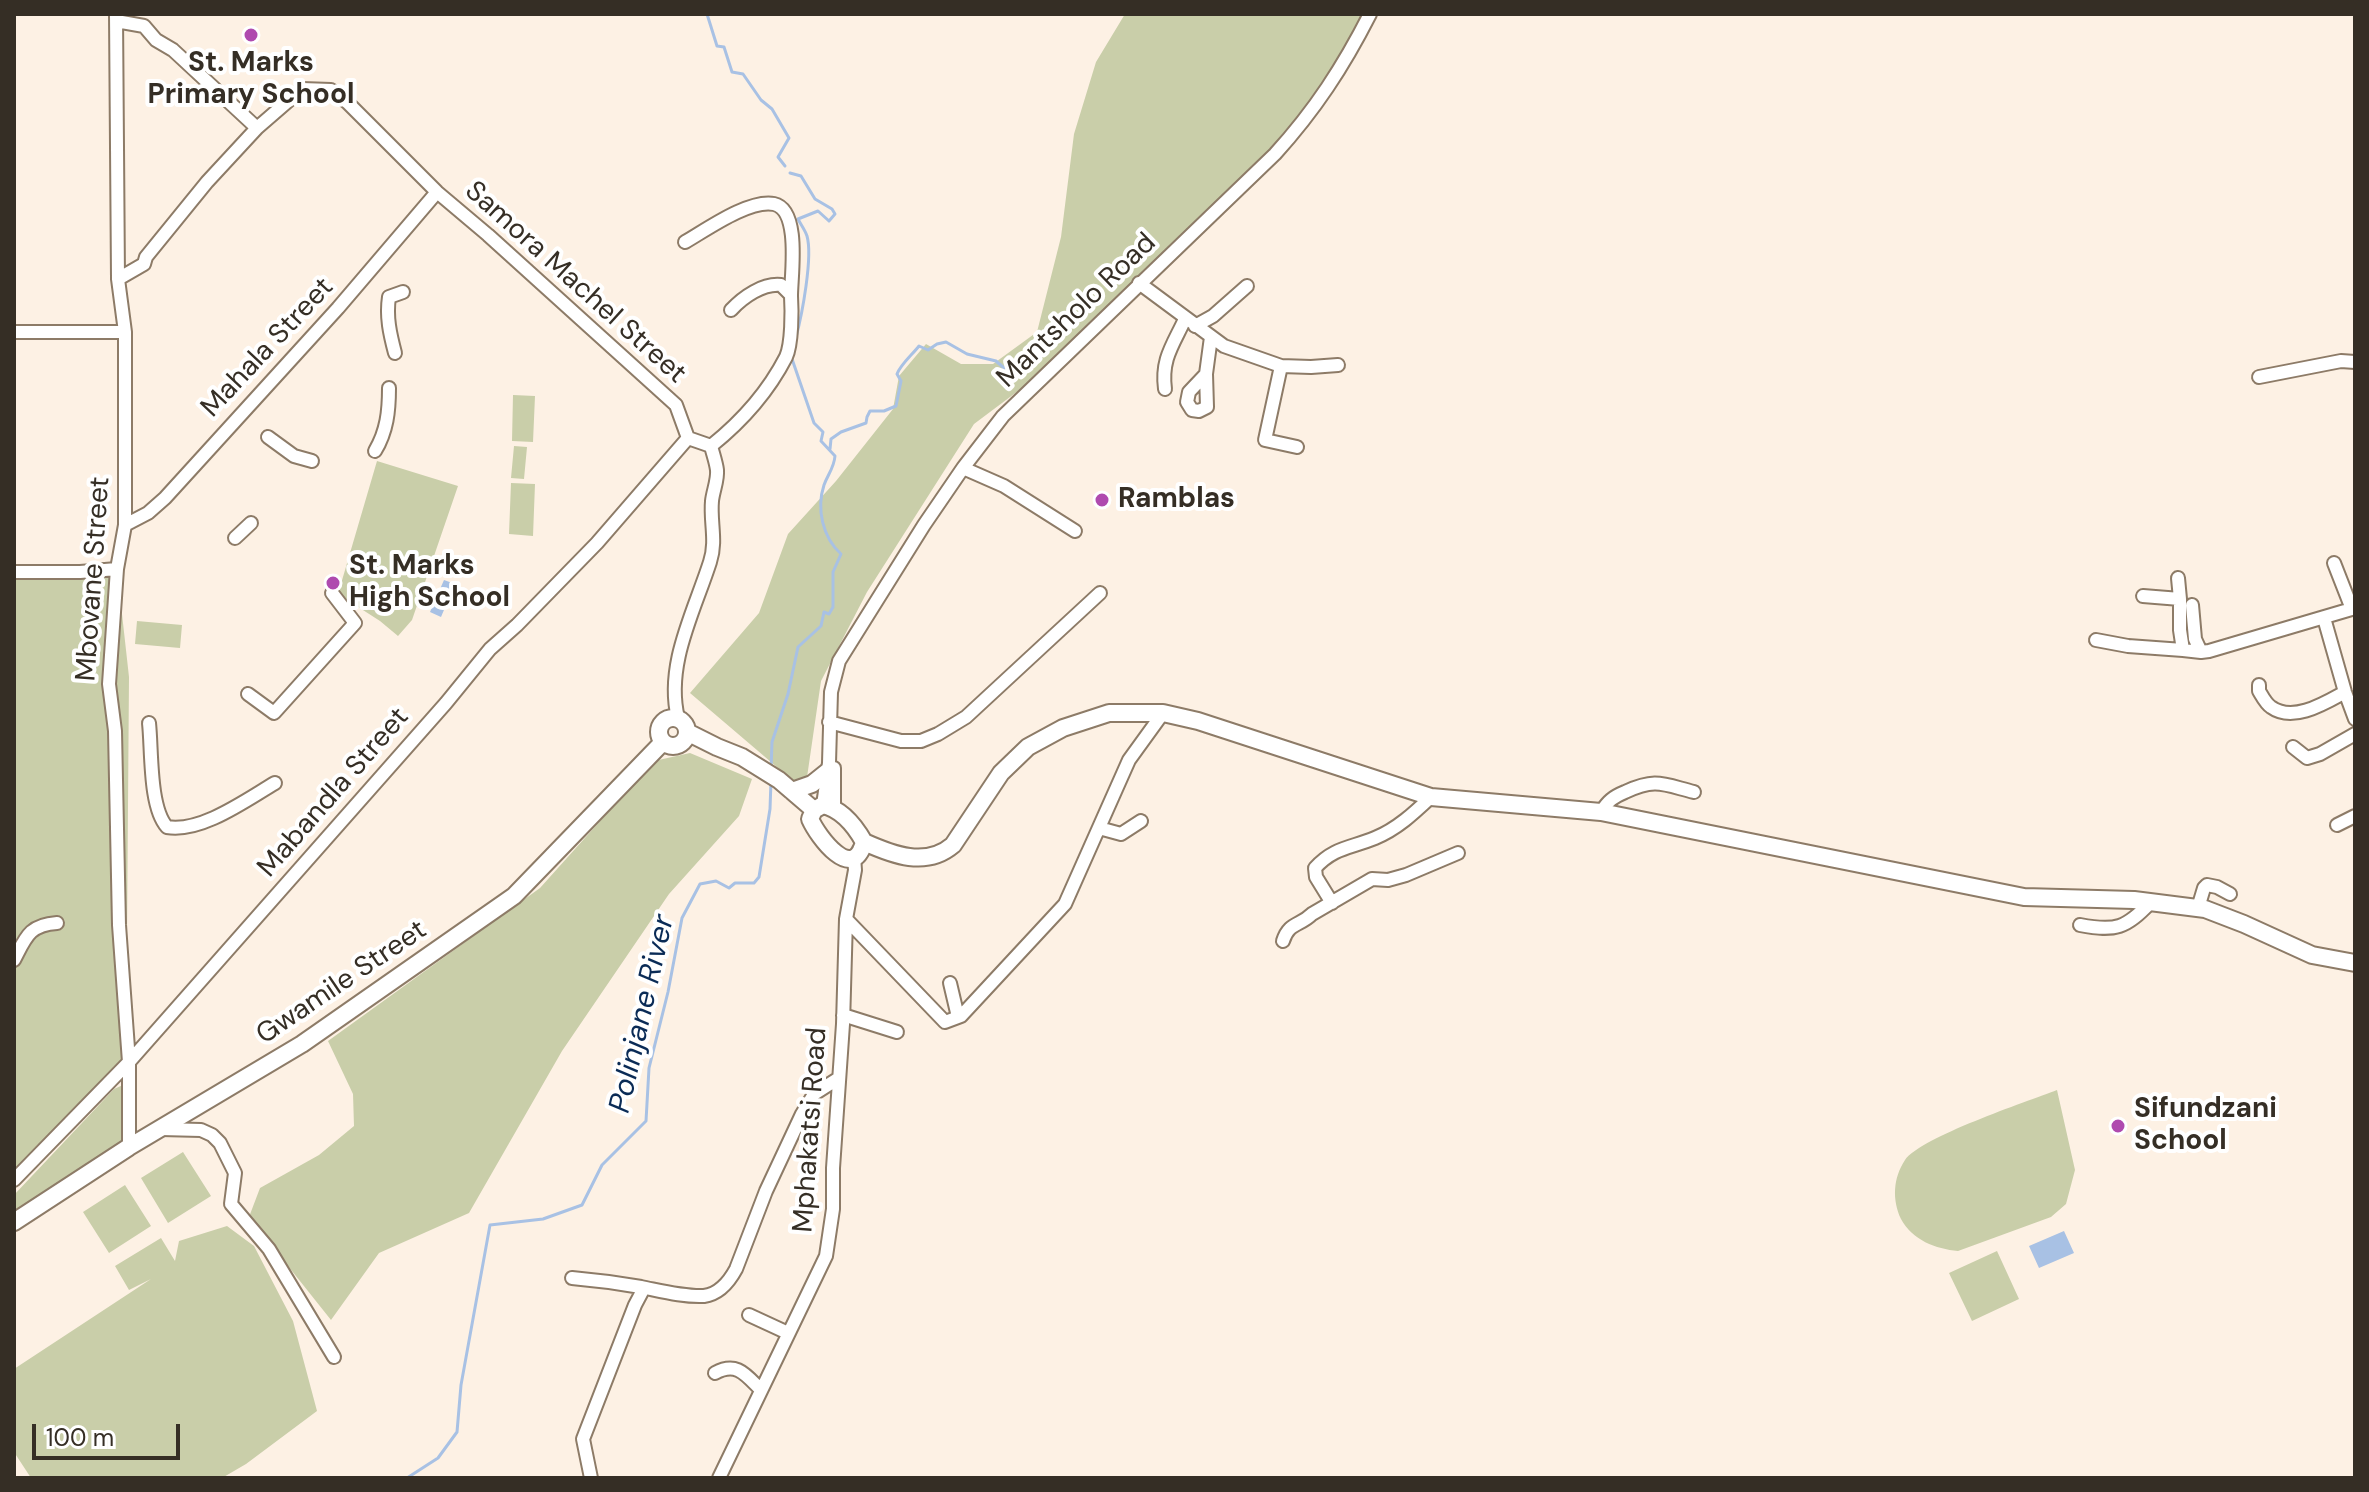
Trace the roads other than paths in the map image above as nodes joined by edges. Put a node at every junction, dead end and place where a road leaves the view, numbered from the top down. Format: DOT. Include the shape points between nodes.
graph roads {
  1 [pos="1370,14"];
  2 [pos="116,17"];
  3 [pos="257,128"];
  4 [pos="437,192"];
  5 [pos="685,242"];
  6 [pos="118,279"];
  7 [pos="1139,283"];
  8 [pos="1247,286"];
  9 [pos="403,292"];
  10 [pos="791,295"];
  11 [pos="731,310"];
  12 [pos="1190,323"];
  13 [pos="14,332"];
  14 [pos="125,332"];
  15 [pos="1211,337"];
  16 [pos="395,353"];
  17 [pos="2355,362"];
  18 [pos="1338,365"];
  19 [pos="1281,366"];
  20 [pos="1206,374"];
  21 [pos="2259,377"];
  22 [pos="389,388"];
  23 [pos="1165,389"];
  24 [pos="268,437"];
  25 [pos="688,438"];
  26 [pos="711,446"];
  27 [pos="1297,447"];
  28 [pos="375,451"];
  29 [pos="312,461"];
  30 [pos="963,468"];
  31 [pos="251,523"];
  32 [pos="125,525"];
  33 [pos="1075,531"];
  34 [pos="235,538"];
  35 [pos="2334,563"];
  36 [pos="117,569"];
  37 [pos="14,572"];
  38 [pos="2178,578"];
  39 [pos="332,593"];
  40 [pos="1100,593"];
  41 [pos="2143,596"];
  42 [pos="2186,602"];
  43 [pos="2354,608"];
  44 [pos="2324,618"];
  45 [pos="1048,626"];
  46 [pos="2096,640"];
  47 [pos="1046,645"];
  48 [pos="2183,650"];
  49 [pos="2205,651"];
  50 [pos="2259,685"];
  51 [pos="2345,692"];
  52 [pos="248,694"];
  53 [pos="1163,713"];
  54 [pos="2355,719"];
  55 [pos="149,723"];
  56 [pos="833,723"];
  57 [pos="683,725"];
  58 [pos="2355,734"];
  59 [pos="2293,747"];
  60 [pos="827,772"];
  61 [pos="780,781"];
  62 [pos="275,783"];
  63 [pos="1694,792"];
  64 [pos="1431,797"];
  65 [pos="824,808"];
  66 [pos="1601,812"];
  67 [pos="2355,816"];
  68 [pos="1141,821"];
  69 [pos="2337,825"];
  70 [pos="1099,828"];
  71 [pos="864,842"];
  72 [pos="1458,853"];
  73 [pos="854,857"];
  74 [pos="2230,894"];
  75 [pos="2151,902"];
  76 [pos="1332,903"];
  77 [pos="2198,908"];
  78 [pos="846,919"];
  79 [pos="57,923"];
  80 [pos="2080,925"];
  81 [pos="1283,941"];
  82 [pos="14,960"];
  83 [pos="2355,963"];
  84 [pos="950,983"];
  85 [pos="843,1015"];
  86 [pos="958,1017"];
  87 [pos="897,1032"];
  88 [pos="129,1062"];
  89 [pos="839,1078"];
  90 [pos="161,1129"];
  91 [pos="129,1147"];
  92 [pos="14,1180"];
  93 [pos="14,1222"];
  94 [pos="572,1278"];
  95 [pos="644,1288"];
  96 [pos="749,1315"];
  97 [pos="788,1333"];
  98 [pos="334,1357"];
  99 [pos="715,1373"];
  100 [pos="761,1390"];
  101 [pos="591,1478"];
  102 [pos="719,1478"];
  1 -- 7 [label="street, Mantsholo Road" via="1335,77 1295,132"];
  2 -- 3 [label="street" via="144,26"];
  2 -- 6 [label="street, Mbovane Street"];
  3 -- 4 [label="street, Samora Machel Street" via="302,89 331,90"];
  3 -- 6 [label="street, Samora Machel Street" via="144,264"];
  4 -- 25 [label="street, Samora Machel Street" via="676,405"];
  4 -- 32 [label="street, Mahala Street" via="165,498"];
  5 -- 10 [label="street" via="734,213 772,204 781,207 794,251"];
  6 -- 14 [label="street, Mbovane Street"];
  7 -- 12 [label="street"];
  7 -- 30 [label="street, Mantsholo Road" via="1003,416"];
  8 -- 12 [label="street" via="1213,316"];
  9 -- 16 [label="street" via="389,297"];
  10 -- 11 [label="street" via="773,284"];
  10 -- 26 [label="street" via="787,354 753,406"];
  12 -- 15 [label="street"];
  12 -- 23 [label="street" via="1170,349 1163,371"];
  13 -- 14 [label="street"];
  14 -- 32 [label="street, Mbovane Street"];
  15 -- 19 [label="street"];
  15 -- 20 [label="street"];
  17 -- 21 [label="street"];
  18 -- 19 [label="street"];
  19 -- 27 [label="street" via="1265,440"];
  22 -- 28 [label="street" via="387,422"];
  24 -- 29 [label="street" via="294,456"];
  25 -- 26 [label="street"];
  25 -- 88 [label="street, Mabandla Street" via="597,543 490,649"];
  26 -- 57 [label="street" via="717,472 712,502 715,536 676,670 673,698"];
  30 -- 33 [label="street" via="1004,486"];
  30 -- 56 [label="street, Mantsholo Road" via="839,661"];
  31 -- 34 [label="street"];
  32 -- 36 [label="street, Mbovane Street"];
  35 -- 43 [label="street"];
  36 -- 37 [label="street"];
  36 -- 88 [label="street, Mbovane Street" via="109,684"];
  38 -- 42 [label="street"];
  39 -- 52 [label="street" via="355,623 274,713"];
  40 -- 47 [label="street"];
  41 -- 42 [label="street"];
  42 -- 48 [label="street" via="2180,630"];
  42 -- 49 [label="street" via="2195,639"];
  43 -- 44 [label="street"];
  44 -- 49 [label="street"];
  44 -- 51 [label="street"];
  45 -- 47 [label="street"];
  46 -- 48 [label="street"];
  47 -- 56 [label="street" via="966,717 921,741 901,741"];
  48 -- 49 [label="street"];
  50 -- 51 [label="street" via="2271,707 2286,713 2314,709"];
  51 -- 54 [label="street"];
  53 -- 64 [label="main road"];
  53 -- 70 [label="street" via="1129,760"];
  53 -- 71 [label="main road" via="1109,713 1028,747 1001,773 945,852 907,857"];
  55 -- 62 [label="street" via="157,805 167,827 186,828 213,818"];
  56 -- 60 [label="street, Mantsholo Road"];
  56 -- 65 [label="street, Mantsholo Road"];
  57 -- 61 [label="main road"];
  57 -- 90 [label="main road, Gwamile Street" via="684,741 676,746 663,742 514,896 302,1044"];
  58 -- 59 [label="street" via="2307,758"];
  60 -- 61 [label="main road" via="812,784"];
  60 -- 65 [label="street, Mantsholo Road"];
  61 -- 65 [label="main road"];
  63 -- 66 [label="street" via="1646,782 1608,799"];
  64 -- 66 [label="main road"];
  64 -- 76 [label="street" via="1378,837 1326,855 1315,868 1316,877"];
  65 -- 71 [label="main road" via="848,820"];
  65 -- 73 [label="main road" via="810,819 825,845 839,856"];
  66 -- 75 [label="main road" via="2024,897"];
  67 -- 69 [label="street"];
  68 -- 70 [label="street" via="1121,834"];
  70 -- 86 [label="street" via="1065,904"];
  71 -- 73 [label="main road"];
  72 -- 76 [label="street" via="1406,875 1372,879"];
  73 -- 78 [label="street, Mphakatsi Road"];
  74 -- 77 [label="street" via="2207,885"];
  75 -- 77 [label="main road"];
  75 -- 80 [label="street" via="2115,928"];
  76 -- 81 [label="street" via="1293,924"];
  77 -- 83 [label="main road" via="2312,955"];
  78 -- 85 [label="street, Mphakatsi Road"];
  78 -- 86 [label="street" via="945,1022"];
  79 -- 82 [label="street" via="31,930"];
  84 -- 86 [label="street"];
  85 -- 87 [label="street"];
  85 -- 89 [label="street, Mphakatsi Road"];
  88 -- 91 [label="street, Mbovane Street"];
  88 -- 92 [label="street, Mabandla Street"];
  89 -- 95 [label="street" via="814,1094 802,1114 730,1282 705,1296"];
  89 -- 97 [label="street, Mphakatsi Road" via="826,1256"];
  90 -- 91 [label="main road, Gwamile Street"];
  90 -- 98 [label="street" via="201,1130 220,1143 235,1173 231,1204 269,1249"];
  91 -- 93 [label="main road, Gwamile Street"];
  94 -- 95 [label="street"];
  95 -- 101 [label="street" via="583,1439"];
  96 -- 97 [label="street"];
  97 -- 100 [label="street, Mphakatsi Road"];
  99 -- 100 [label="street" via="735,1368"];
  100 -- 102 [label="street, Mphakatsi Road"];
}
